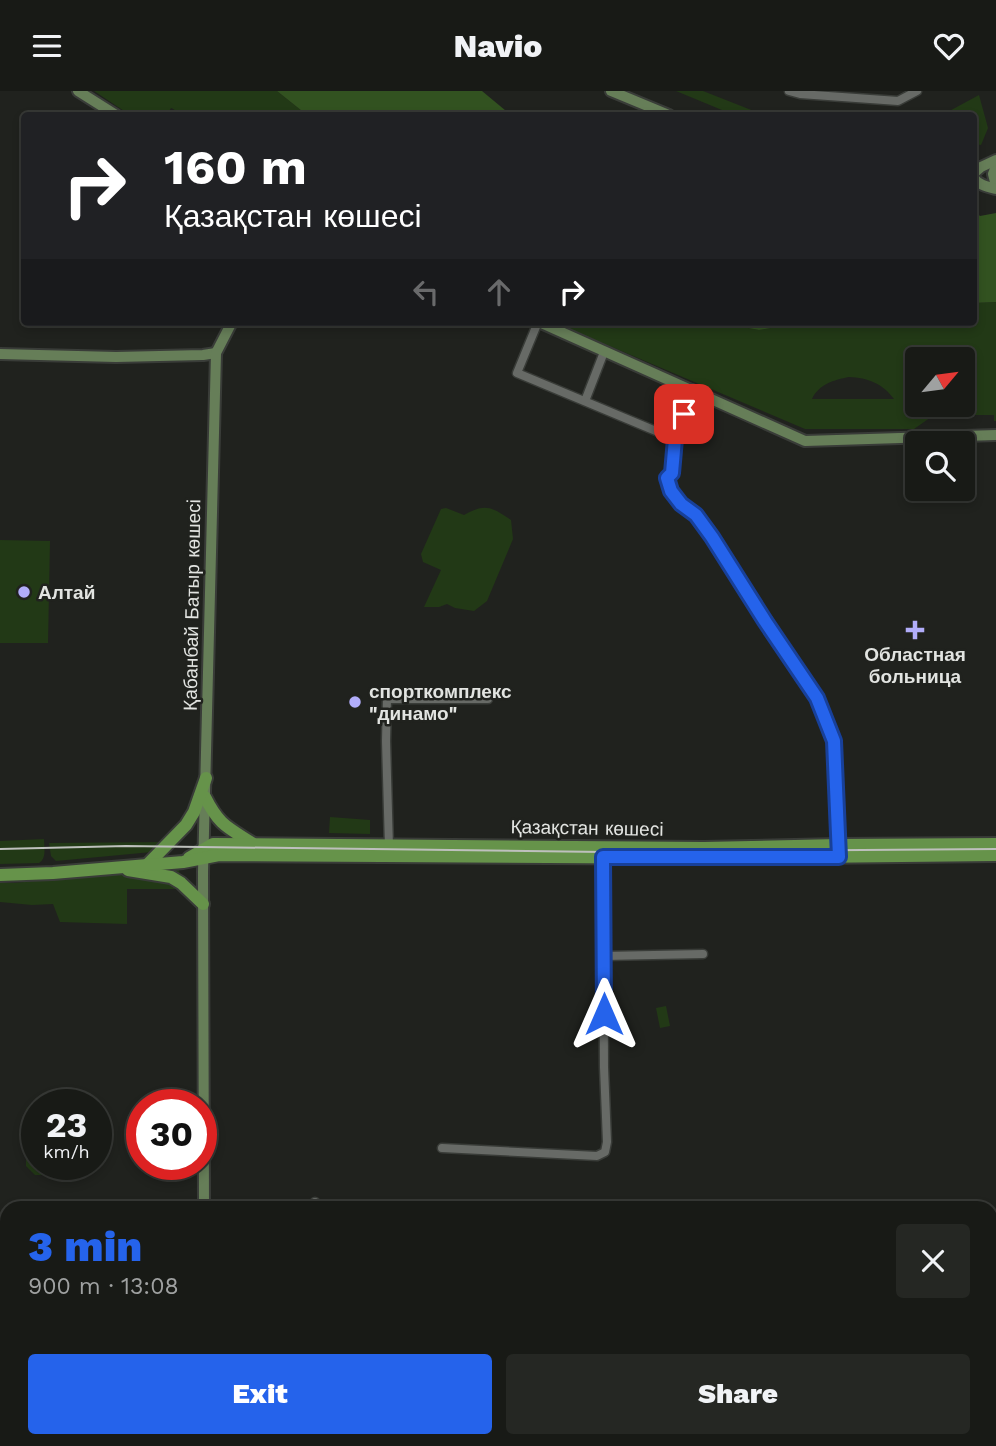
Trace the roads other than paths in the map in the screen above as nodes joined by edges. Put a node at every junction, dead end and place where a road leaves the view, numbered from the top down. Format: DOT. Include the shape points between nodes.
graph roads {
  1 [pos="78,91"];
  2 [pos="789,91"];
  3 [pos="916,91"];
  4 [pos="616,92"];
  5 [pos="111,112"];
  6 [pos="662,112"];
  7 [pos="996,160"];
  8 [pos="996,166"];
  9 [pos="977,172"];
  10 [pos="977,182"];
  11 [pos="996,188"];
  12 [pos="230,326"];
  13 [pos="536,326"];
  14 [pos="547,326"];
  15 [pos="604,352"];
  16 [pos="216,353"];
  17 [pos="0,354"];
  18 [pos="692,390"];
  19 [pos="585,401"];
  20 [pos="996,435"];
  21 [pos="675,439"];
  22 [pos="488,699"];
  23 [pos="206,778"];
  24 [pos="205,797"];
  25 [pos="252,843"];
  26 [pos="996,844"];
  27 [pos="389,851"];
  28 [pos="839,851"];
  29 [pos="603,852"];
  30 [pos="203,854"];
  31 [pos="996,855"];
  32 [pos="148,864"];
  33 [pos="118,867"];
  34 [pos="0,875"];
  35 [pos="203,908"];
  36 [pos="703,954"];
  37 [pos="604,956"];
  38 [pos="442,1148"];
  39 [pos="204,1201"];
  1 -- 5 [label="street"];
  2 -- 3 [label="street" via="898,101"];
  4 -- 6 [label="street"];
  7 -- 9 [label="street"];
  8 -- 11 [label="street"];
  10 -- 11 [label="street"];
  12 -- 16 [label="street"];
  13 -- 19 [label="street" via="517,373"];
  14 -- 15 [label="street"];
  15 -- 18 [label="street"];
  15 -- 19 [label="street"];
  16 -- 17 [label="street" via="116,357"];
  16 -- 23 [label="street, Қабанбай Батыр көшесі"];
  18 -- 20 [label="street" via="805,441"];
  18 -- 21 [label="street"];
  19 -- 21 [label="street"];
  21 -- 28 [label="street" via="672,473 667,478 671,491 712,537 817,698 834,741"];
  22 -- 27 [label="street" via="387,699"];
  23 -- 24 [label="street, Қабанбай Батыр көшесі"];
  23 -- 32 [label="main road" via="186,825"];
  24 -- 25 [label="main road" via="223,825"];
  24 -- 30 [label="street, Қабанбай Батыр көшесі"];
  25 -- 27 [label="main road, Қазақстан көшесі"];
  25 -- 30 [label="main road, Қазақстан көшесі" via="213,844"];
  26 -- 28 [label="main road, Қазақстан көшесі"];
  27 -- 29 [label="main road, Қазақстан көшесі"];
  27 -- 30 [label="main road, Қазақстан көшесі"];
  28 -- 29 [label="main road, Қазақстан көшесі"];
  28 -- 31 [label="main road, Қазақстан көшесі"];
  29 -- 37 [label="street"];
  30 -- 32 [label="main road, Қазақстан көшесі" via="183,862"];
  30 -- 35 [label="street, Қабанбай Батыр көшесі"];
  32 -- 33 [label="main road, Қазақстан көшесі"];
  33 -- 34 [label="main road, Қазақстан көшесі"];
  33 -- 35 [label="main road" via="171,877"];
  35 -- 39 [label="street"];
  36 -- 37 [label="street"];
  37 -- 38 [label="street" via="605,1152 597,1156"];
}
